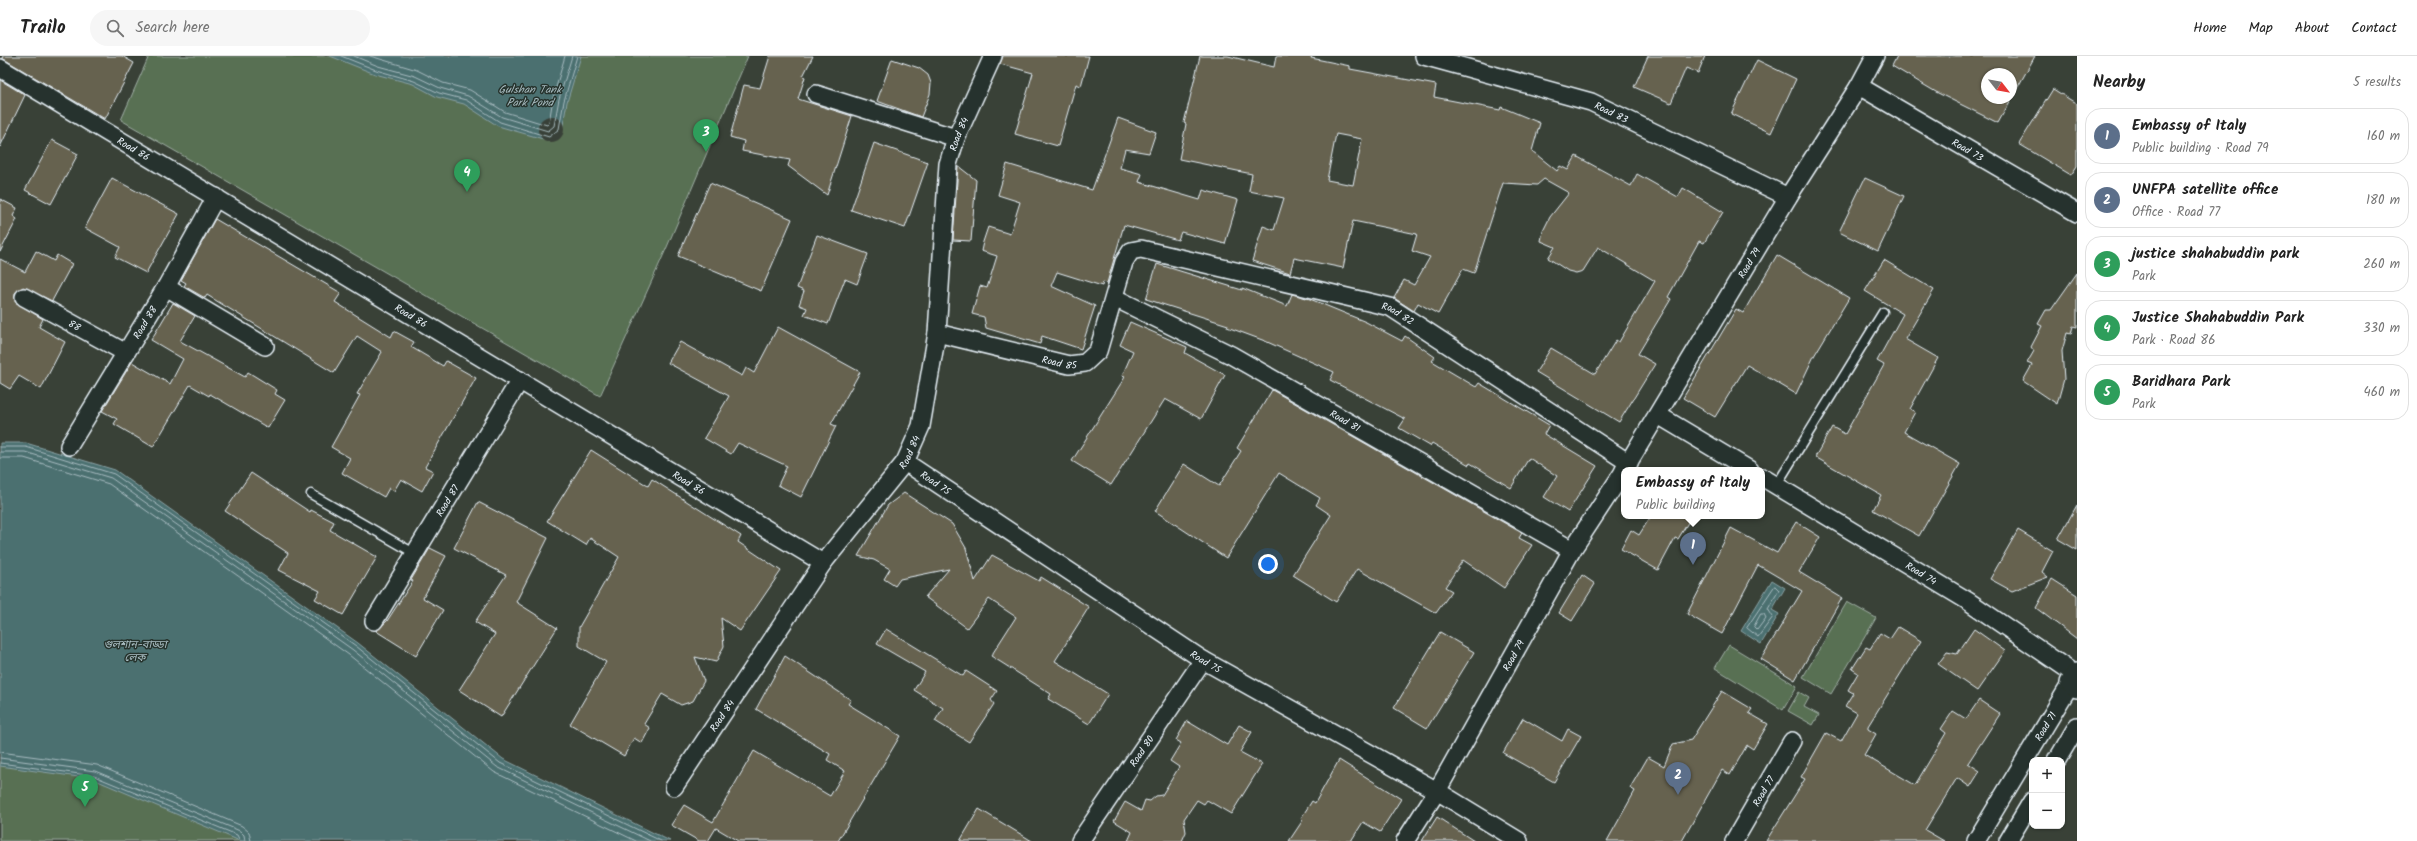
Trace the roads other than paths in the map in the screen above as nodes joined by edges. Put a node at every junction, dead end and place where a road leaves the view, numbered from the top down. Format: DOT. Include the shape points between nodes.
graph roads {
  1 [pos="993,56"];
  2 [pos="1424,56"];
  3 [pos="1875,56"];
  4 [pos="0,68"];
  5 [pos="1859,86"];
  6 [pos="816,94"];
  7 [pos="956,138"];
  8 [pos="216,197"];
  9 [pos="1788,197"];
  10 [pos="2077,213"];
  11 [pos="1131,251"];
  12 [pos="166,287"];
  13 [pos="24,297"];
  14 [pos="1115,298"];
  15 [pos="1883,312"];
  16 [pos="937,333"];
  17 [pos="265,346"];
  18 [pos="126,353"];
  19 [pos="520,380"];
  20 [pos="1658,415"];
  21 [pos="69,446"];
  22 [pos="905,462"];
  23 [pos="1625,467"];
  24 [pos="1627,467"];
  25 [pos="1745,467"];
  26 [pos="1621,476"];
  27 [pos="1769,481"];
  28 [pos="310,494"];
  29 [pos="1572,550"];
  30 [pos="414,553"];
  31 [pos="823,563"];
  32 [pos="374,621"];
  33 [pos="1203,660"];
  34 [pos="2075,679"];
  35 [pos="2077,726"];
  36 [pos="1792,741"];
  37 [pos="2059,757"];
  38 [pos="674,787"];
  39 [pos="1437,791"];
  40 [pos="2029,806"];
  41 [pos="1080,841"];
  42 [pos="1405,841"];
  43 [pos="1519,841"];
  44 [pos="1734,841"];
  45 [pos="1976,841"];
  46 [pos="2008,841"];
  1 -- 7 [label="street, Road 84"];
  2 -- 9 [label="street, Road 83" via="1592,102"];
  3 -- 5 [label="street, Road 79"];
  4 -- 8 [label="street, Road 86"];
  5 -- 9 [label="street, Road 79"];
  5 -- 10 [label="street, Road 73"];
  6 -- 7 [label="street"];
  7 -- 16 [label="street, Road 84" via="948,164"];
  8 -- 12 [label="street, Road 88"];
  8 -- 19 [label="street, Road 86"];
  9 -- 20 [label="street, Road 79"];
  11 -- 14 [label="street, Road 85" via="1124,262"];
  11 -- 23 [label="street, Road 82" via="1141,249 1390,307"];
  12 -- 17 [label="street"];
  12 -- 18 [label="street, Road 88"];
  13 -- 18 [label="street, 88"];
  14 -- 16 [label="street, Road 85" via="1098,351 1086,363 1069,365"];
  14 -- 29 [label="street, Road 81" via="1231,355"];
  15 -- 27 [label="lane"];
  16 -- 22 [label="street, Road 84" via="922,426"];
  18 -- 21 [label="street, Road 88"];
  19 -- 30 [label="street, Road 87"];
  19 -- 31 [label="street, Road 86"];
  20 -- 24 [label="street, Road 79"];
  20 -- 25 [label="street"];
  22 -- 31 [label="street, Road 84"];
  22 -- 33 [label="street, Road 75"];
  26 -- 29 [label="street, Road 79"];
  27 -- 34 [label="street, Road 74" via="1968,602"];
  28 -- 30 [label="lane"];
  29 -- 39 [label="street, Road 79"];
  30 -- 32 [label="street, Road 87"];
  31 -- 38 [label="street, Road 84"];
  33 -- 39 [label="street, Road 75"];
  33 -- 41 [label="street, Road 80"];
  34 -- 45 [label="street, Road 71"];
  35 -- 37 [label="street"];
  36 -- 44 [label="street, Road 77"];
  39 -- 42 [label="street, Road 79"];
  39 -- 43 [label="street, Road 75"];
  40 -- 46 [label="street"];
}
